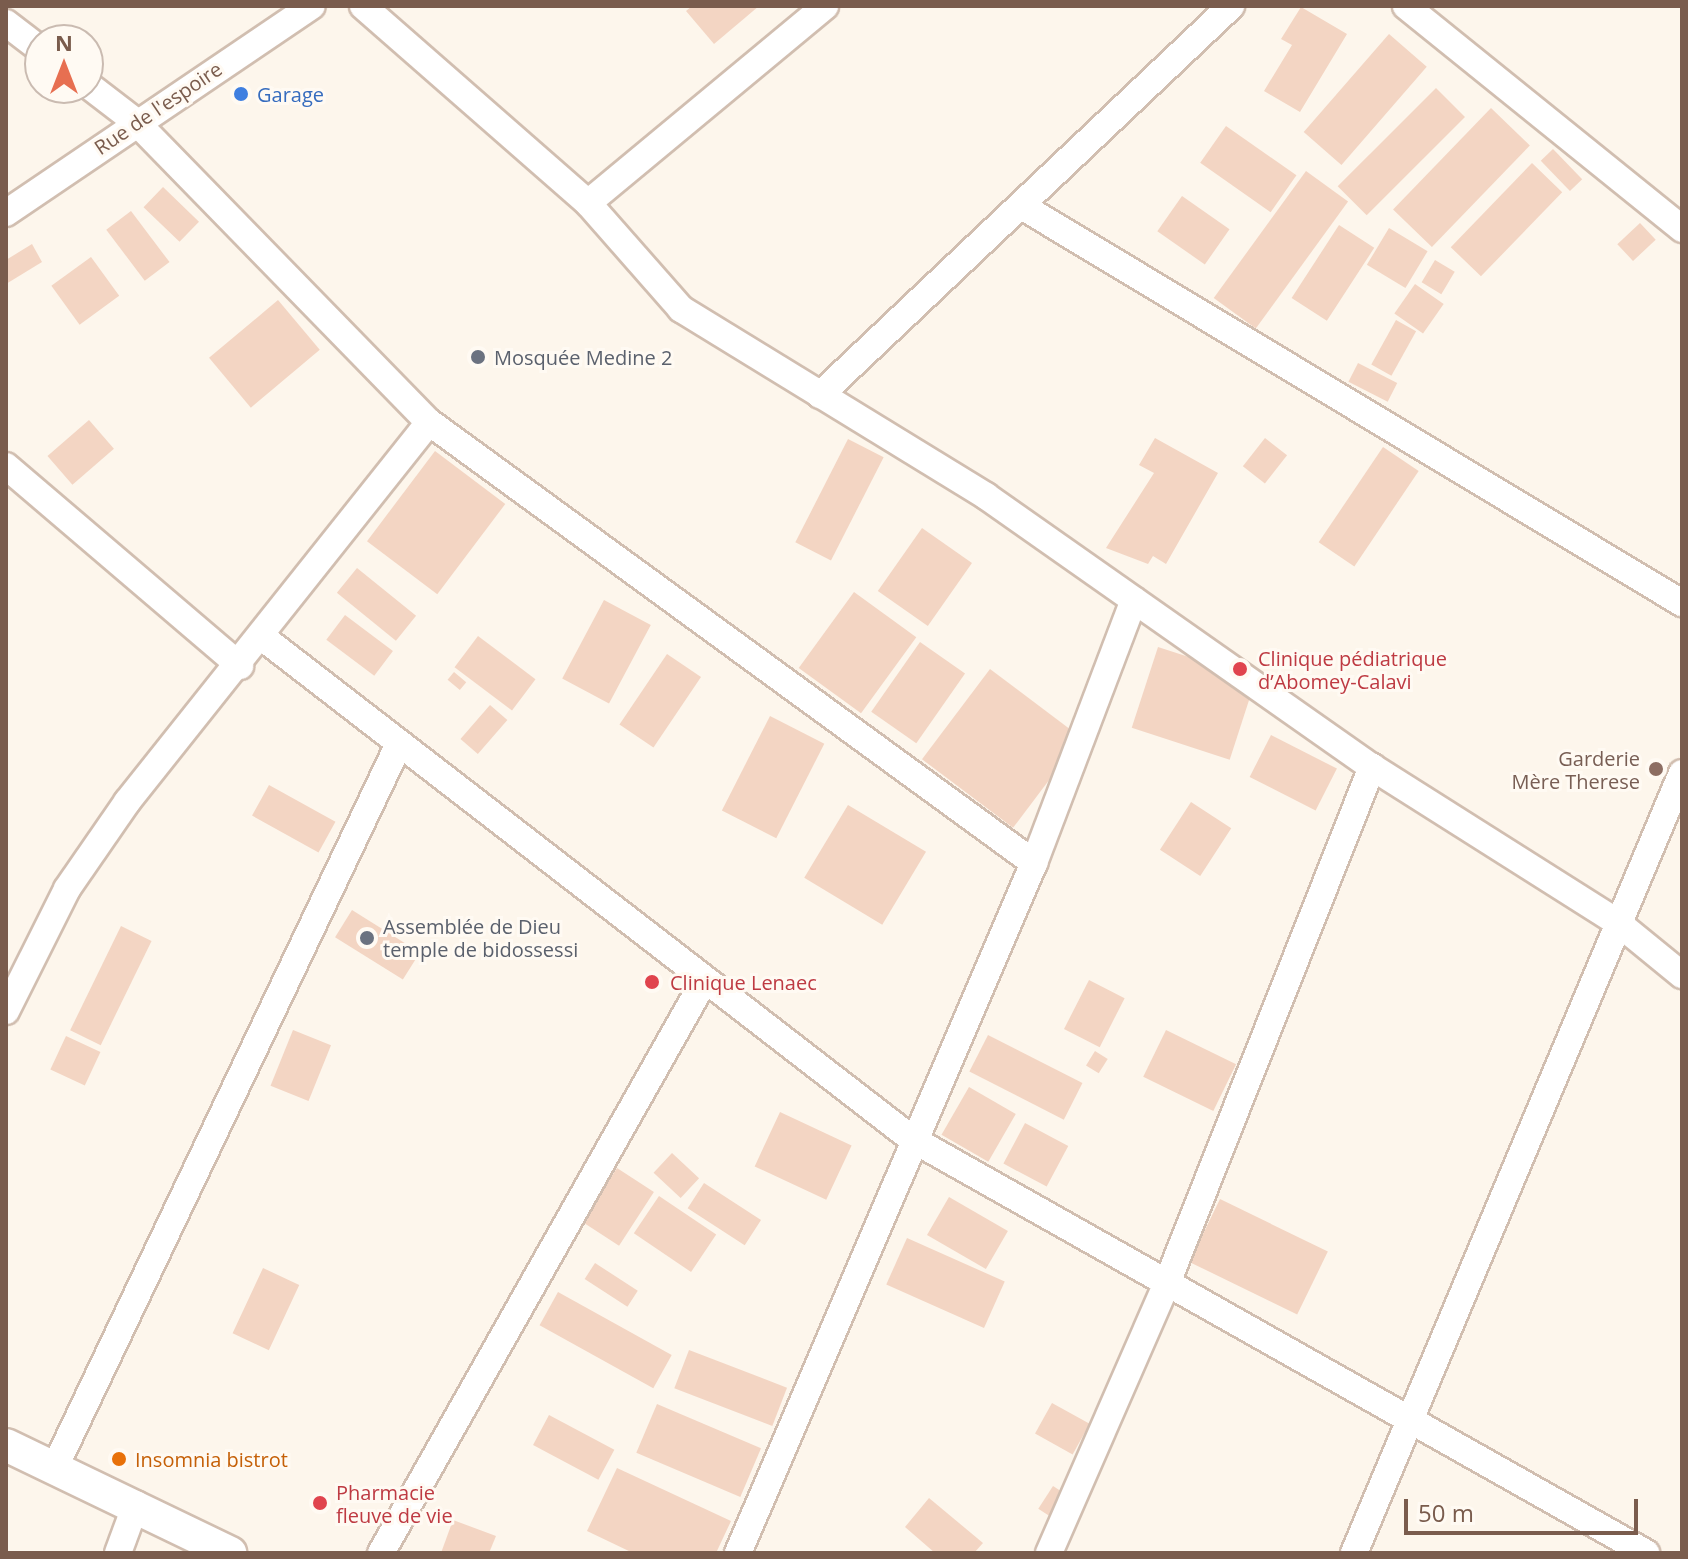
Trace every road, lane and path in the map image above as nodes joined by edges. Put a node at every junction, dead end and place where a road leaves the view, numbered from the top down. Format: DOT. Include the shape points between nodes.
graph roads {
  1 [pos="312,6"];
  2 [pos="363,6"];
  3 [pos="825,6"];
  4 [pos="1231,6"];
  5 [pos="1406,6"];
  6 [pos="6,23"];
  7 [pos="24,37"];
  8 [pos="104,97"];
  9 [pos="135,121"];
  10 [pos="588,203"];
  11 [pos="1025,208"];
  12 [pos="6,213"];
  13 [pos="1682,229"];
  14 [pos="820,395"];
  15 [pos="429,422"];
  16 [pos="6,466"];
  17 [pos="1134,600"];
  18 [pos="1682,603"];
  19 [pos="262,637"];
  20 [pos="240,666"];
  21 [pos="399,744"];
  22 [pos="1372,767"];
  23 [pos="1682,773"];
  24 [pos="1034,863"];
  25 [pos="1617,922"];
  26 [pos="1682,975"];
  27 [pos="703,983"];
  28 [pos="6,1011"];
  29 [pos="912,1139"];
  30 [pos="1165,1288"];
  31 [pos="1413,1424"];
  32 [pos="6,1445"];
  33 [pos="55,1467"];
  34 [pos="136,1504"];
  35 [pos="118,1553"];
  36 [pos="230,1553"];
  37 [pos="381,1553"];
  38 [pos="738,1553"];
  39 [pos="1049,1553"];
  40 [pos="1354,1553"];
  41 [pos="1646,1553"];
  1 -- 9 [label="street, Rue de l'espoire"];
  2 -- 10 [label="street"];
  3 -- 10 [label="street"];
  4 -- 11 [label="street"];
  5 -- 13 [label="street"];
  6 -- 7 [label="street"];
  8 -- 9 [label="street"];
  9 -- 12 [label="street, Rue de l'espoire"];
  9 -- 15 [label="street"];
  10 -- 14 [label="street" via="681,309"];
  11 -- 14 [label="street"];
  11 -- 18 [label="street"];
  14 -- 17 [label="street" via="986,496"];
  15 -- 19 [label="street"];
  15 -- 24 [label="street"];
  16 -- 20 [label="street"];
  17 -- 22 [label="street"];
  17 -- 24 [label="street"];
  19 -- 20 [label="street"];
  19 -- 21 [label="street"];
  20 -- 28 [label="street" via="127,802 67,889"];
  21 -- 27 [label="street"];
  21 -- 33 [label="street"];
  22 -- 25 [label="street"];
  22 -- 30 [label="street"];
  23 -- 25 [label="street"];
  24 -- 29 [label="street"];
  25 -- 26 [label="street"];
  25 -- 31 [label="street"];
  27 -- 29 [label="street"];
  27 -- 37 [label="street"];
  29 -- 30 [label="street"];
  29 -- 38 [label="street"];
  30 -- 31 [label="street"];
  30 -- 39 [label="street"];
  31 -- 40 [label="street"];
  31 -- 41 [label="street"];
  32 -- 33 [label="street"];
  33 -- 34 [label="street"];
  34 -- 35 [label="street"];
  34 -- 36 [label="street"];
}
